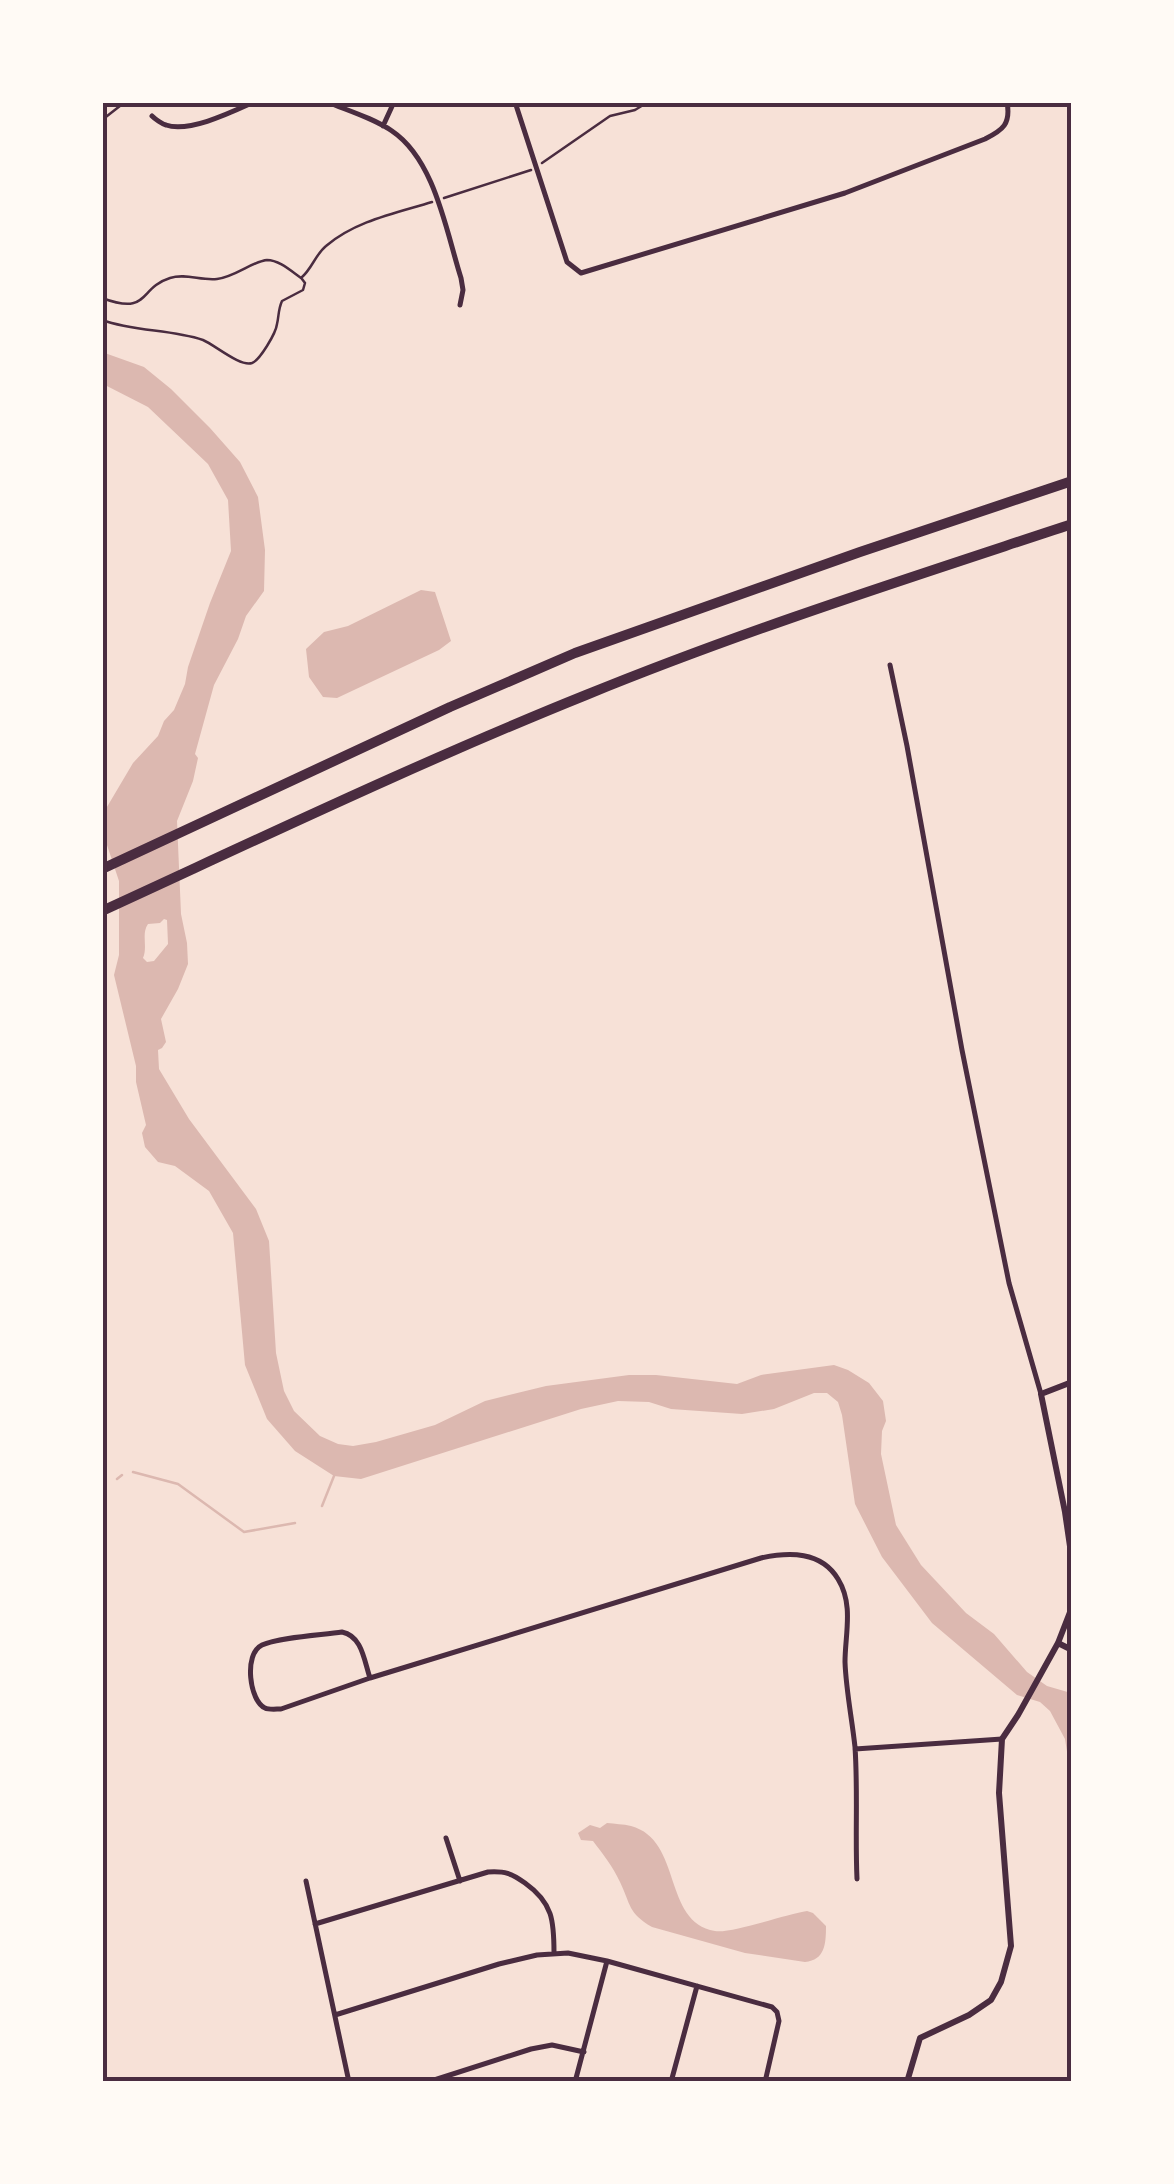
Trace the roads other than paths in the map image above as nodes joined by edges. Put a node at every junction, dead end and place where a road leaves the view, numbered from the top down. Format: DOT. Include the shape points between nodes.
graph roads {
  1 [pos="254,102"];
  2 [pos="327,102"];
  3 [pos="394,102"];
  4 [pos="515,102"];
  5 [pos="1007,102"];
  6 [pos="152,116"];
  7 [pos="383,126"];
  8 [pos="460,305"];
  9 [pos="1072,481"];
  10 [pos="1072,524"];
  11 [pos="890,665"];
  12 [pos="102,869"];
  13 [pos="102,911"];
  14 [pos="1072,1382"];
  15 [pos="1041,1394"];
  16 [pos="1072,1560"];
  17 [pos="1072,1607"];
  18 [pos="1058,1643"];
  19 [pos="1072,1650"];
  20 [pos="370,1678"];
  21 [pos="1002,1739"];
  22 [pos="855,1749"];
  23 [pos="446,1838"];
  24 [pos="857,1878"];
  25 [pos="306,1881"];
  26 [pos="460,1881"];
  27 [pos="315,1924"];
  28 [pos="554,1953"];
  29 [pos="607,1961"];
  30 [pos="697,1986"];
  31 [pos="335,2015"];
  32 [pos="584,2052"];
  33 [pos="349,2082"];
  34 [pos="428,2082"];
  35 [pos="575,2082"];
  36 [pos="671,2082"];
  37 [pos="764,2082"];
  38 [pos="906,2082"];
  1 -- 6 [label="street" via="195,124 166,126"];
  2 -- 7 [label="street"];
  3 -- 7 [label="street"];
  4 -- 5 [label="street" via="567,262 581,273 830,198 984,139 1004,126"];
  7 -- 8 [label="street" via="412,149 430,181 462,278"];
  9 -- 12 [label="highway" via="576,653"];
  10 -- 13 [label="highway" via="588,694"];
  11 -- 15 [label="street" via="1009,1283"];
  14 -- 15 [label="street"];
  15 -- 16 [label="street"];
  17 -- 18 [label="street"];
  18 -- 19 [label="street"];
  18 -- 21 [label="street"];
  20 -- 20 [label="street" via="270,1709 258,1704 251,1656 264,1644 342,1632 358,1641"];
  20 -- 22 [label="street" via="772,1556 797,1554 816,1559 840,1582 849,1616 846,1661"];
  21 -- 22 [label="street"];
  21 -- 38 [label="street" via="999,1793 1011,1946 1001,1982 980,2008 920,2038"];
  22 -- 24 [label="street"];
  23 -- 26 [label="street"];
  25 -- 27 [label="street"];
  26 -- 27 [label="street"];
  26 -- 28 [label="street" via="504,1871 537,1892 551,1914"];
  27 -- 31 [label="street"];
  28 -- 29 [label="street"];
  28 -- 31 [label="street"];
  29 -- 30 [label="street"];
  29 -- 32 [label="street"];
  30 -- 36 [label="street"];
  30 -- 37 [label="street" via="777,2012"];
  31 -- 33 [label="street"];
  32 -- 34 [label="street" via="552,2045"];
  32 -- 35 [label="street"];
}
